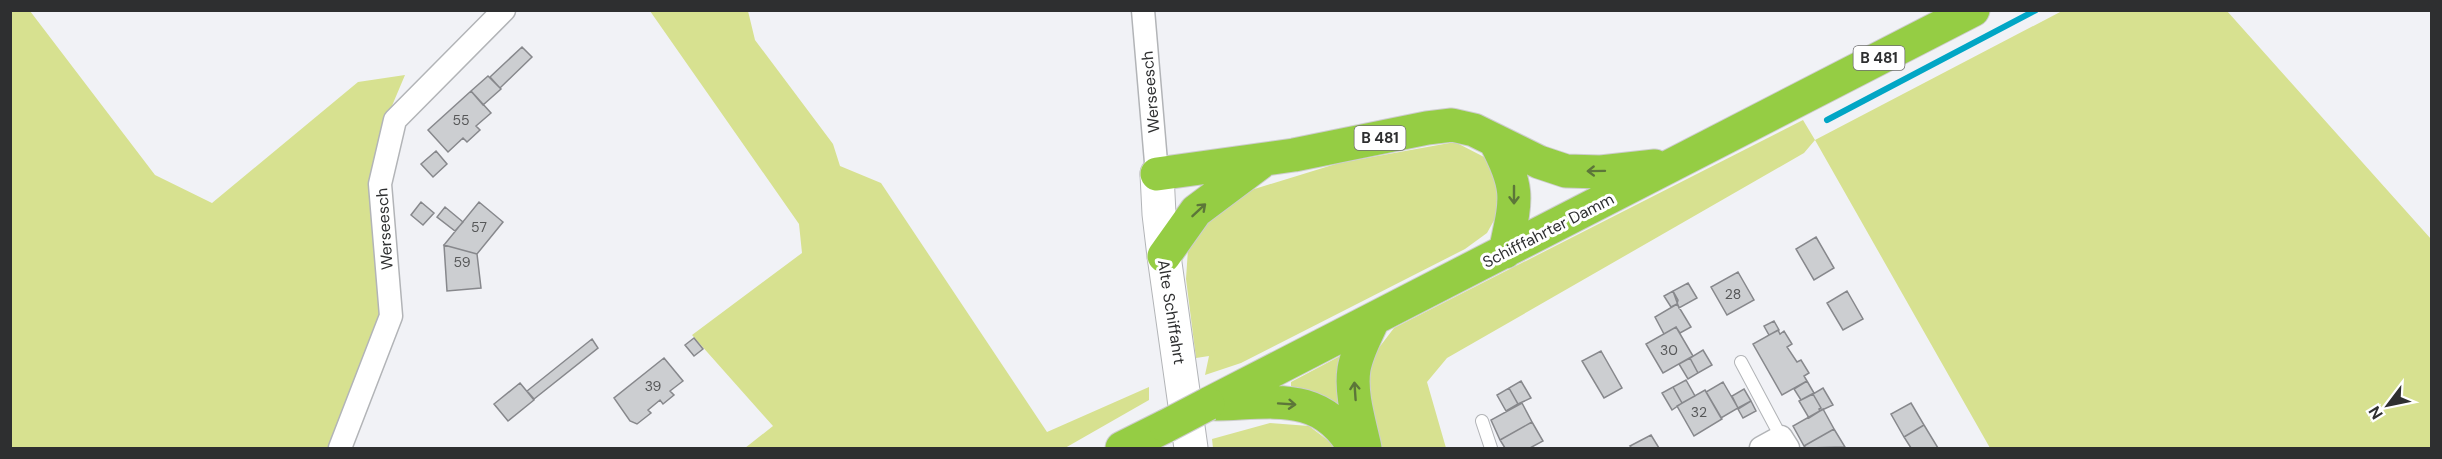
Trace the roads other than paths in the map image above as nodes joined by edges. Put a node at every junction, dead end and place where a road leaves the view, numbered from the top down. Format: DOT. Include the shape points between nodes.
graph roads {
  1 [pos="504,10"];
  2 [pos="1143,10"];
  3 [pos="1973,10"];
  4 [pos="1495,141"];
  5 [pos="1264,160"];
  6 [pos="1675,164"];
  7 [pos="1157,174"];
  8 [pos="1505,252"];
  9 [pos="1164,256"];
  10 [pos="1373,320"];
  11 [pos="1741,362"];
  12 [pos="1208,404"];
  13 [pos="1482,421"];
  14 [pos="1784,443"];
  15 [pos="340,448"];
  16 [pos="1122,448"];
  17 [pos="1191,448"];
  18 [pos="1354,448"];
  19 [pos="1365,448"];
  20 [pos="1491,448"];
  21 [pos="1761,448"];
  1 -- 15 [label="street, Werseesch" via="395,120 380,184 391,316"];
  2 -- 7 [label="street, Werseesch"];
  3 -- 6 [label="highway, Schifffahrter Damm / B 481"];
  4 -- 5 [label="highway, B 481" via="1452,125"];
  6 -- 4 [label="highway, B 481, one-way" via="1601,172 1566,171"];
  4 -- 8 [label="highway, one-way" via="1515,186"];
  5 -- 7 [label="highway, B 481"];
  9 -- 5 [label="highway, B 481, one-way" via="1196,211"];
  6 -- 8 [label="highway, Schifffahrter Damm / B 481"];
  7 -- 9 [label="street, Alte Schiffahrt"];
  8 -- 10 [label="highway, Schifffahrter Damm / B 481"];
  9 -- 17 [label="street, Alte Schiffahrt"];
  10 -- 12 [label="highway, Schifffahrter Damm / B 481"];
  19 -- 10 [label="highway, one-way" via="1355,399 1354,370"];
  11 -- 14 [label="lane"];
  12 -- 16 [label="highway, Schifffahrter Damm / B 481, bridge"];
  12 -- 18 [label="highway, B 481, one-way" via="1308,406 1334,421"];
  13 -- 20 [label="lane"];
  14 -- 21 [label="street"];
}
